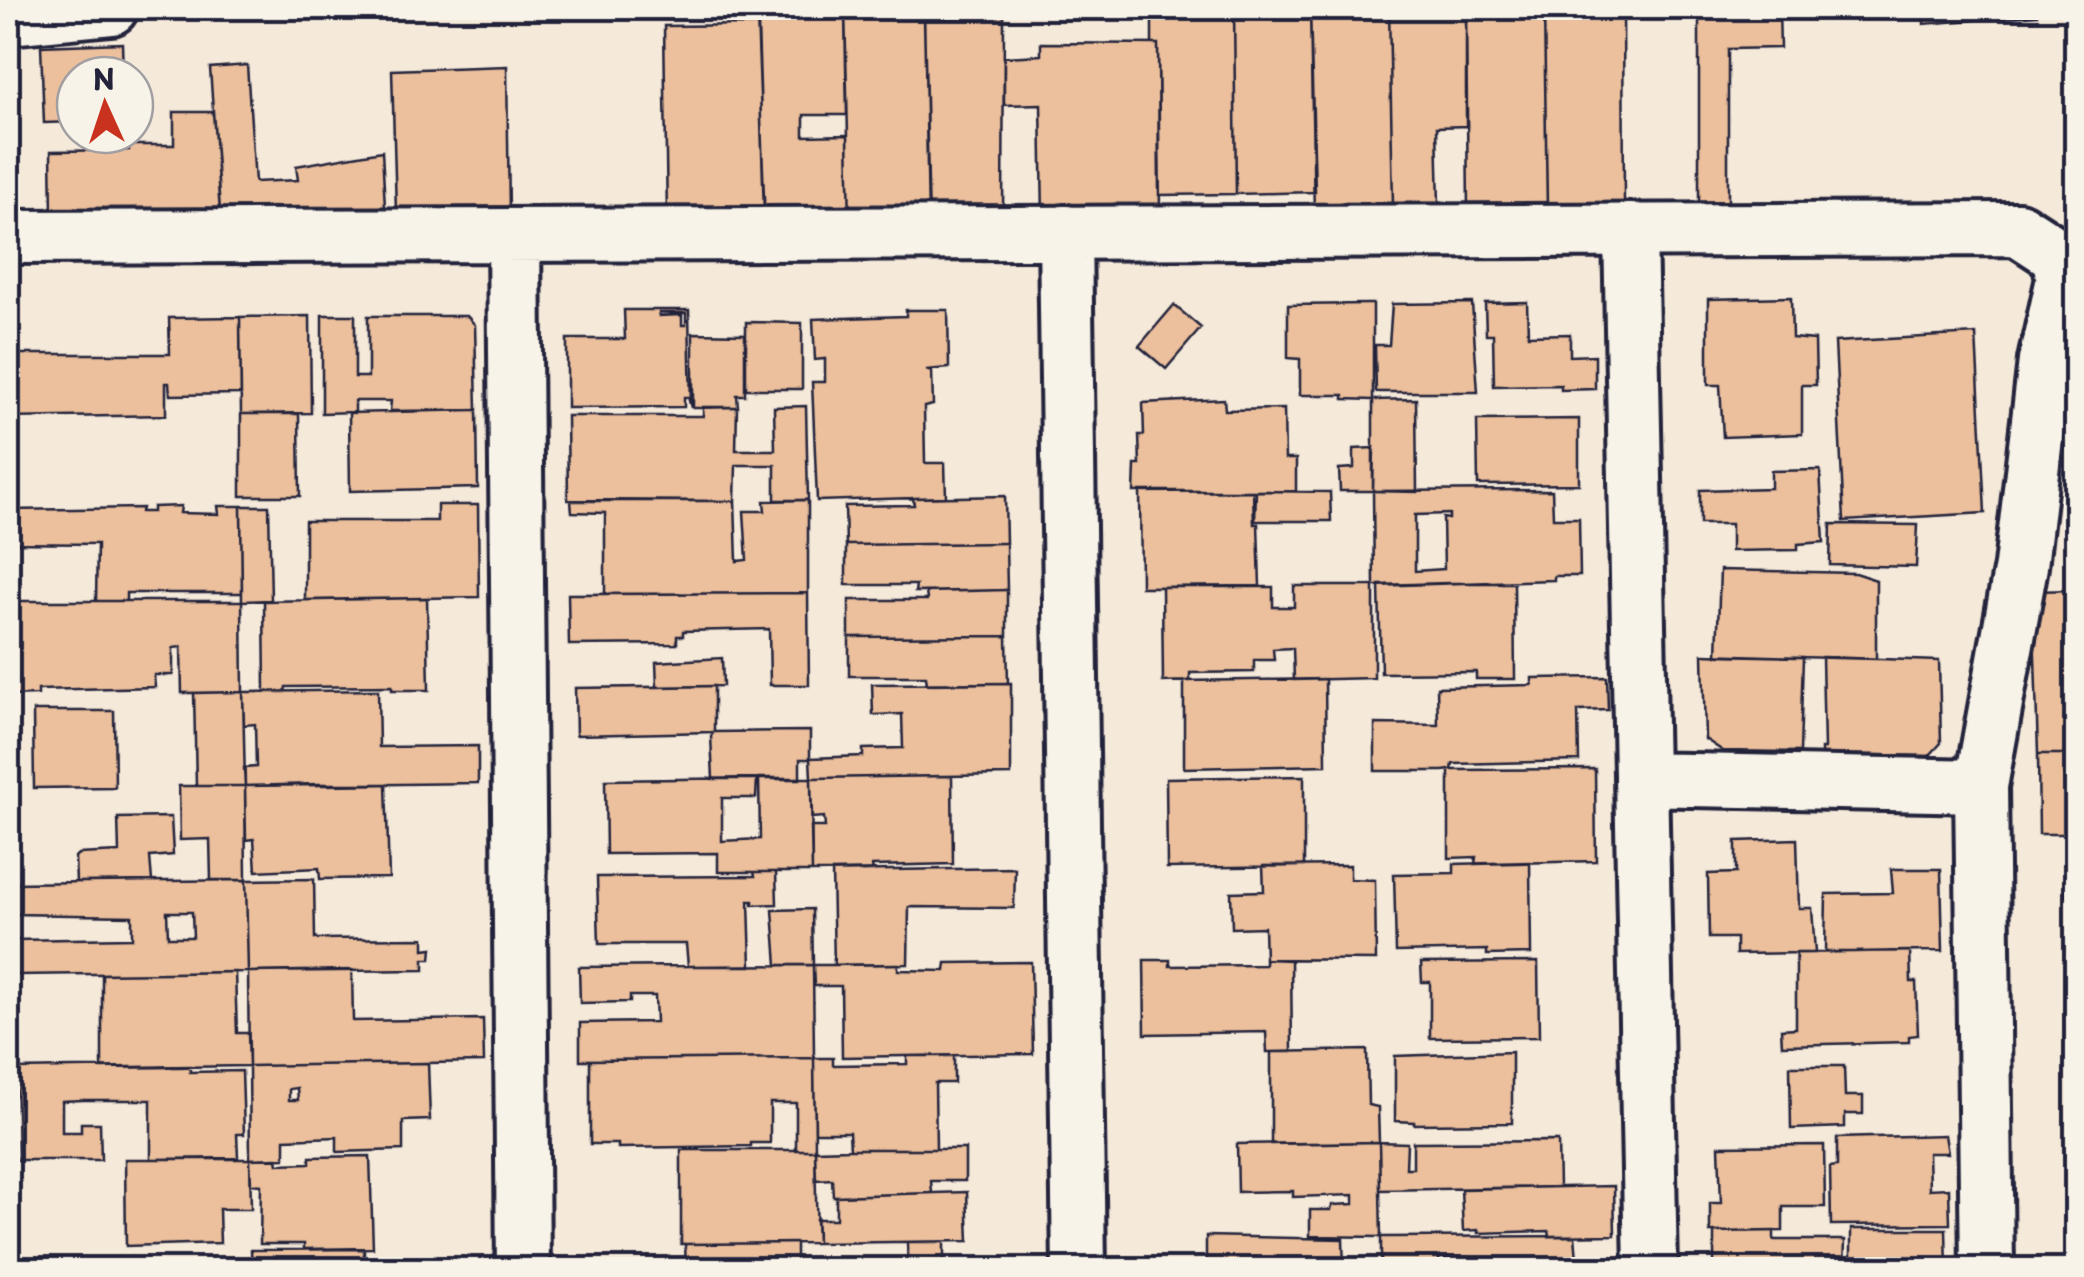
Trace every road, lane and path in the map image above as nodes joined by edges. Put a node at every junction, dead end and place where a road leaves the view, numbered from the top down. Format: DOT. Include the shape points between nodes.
graph roads {
  1 [pos="111,8"];
  2 [pos="8,18"];
  3 [pos="1630,230"];
  4 [pos="1065,232"];
  5 [pos="514,235"];
  6 [pos="8,237"];
  7 [pos="1641,779"];
  8 [pos="1981,786"];
  9 [pos="523,1270"];
  10 [pos="1080,1270"];
  11 [pos="1651,1270"];
  12 [pos="1987,1270"];
  1 -- 2 [label="street"];
  3 -- 4 [label="street"];
  3 -- 7 [label="street"];
  3 -- 8 [label="street" via="2018,229 2058,255 2063,279"];
  4 -- 5 [label="street"];
  4 -- 10 [label="street"];
  5 -- 6 [label="street"];
  5 -- 9 [label="street"];
  7 -- 8 [label="street"];
  7 -- 11 [label="street"];
  8 -- 12 [label="street"];
}
